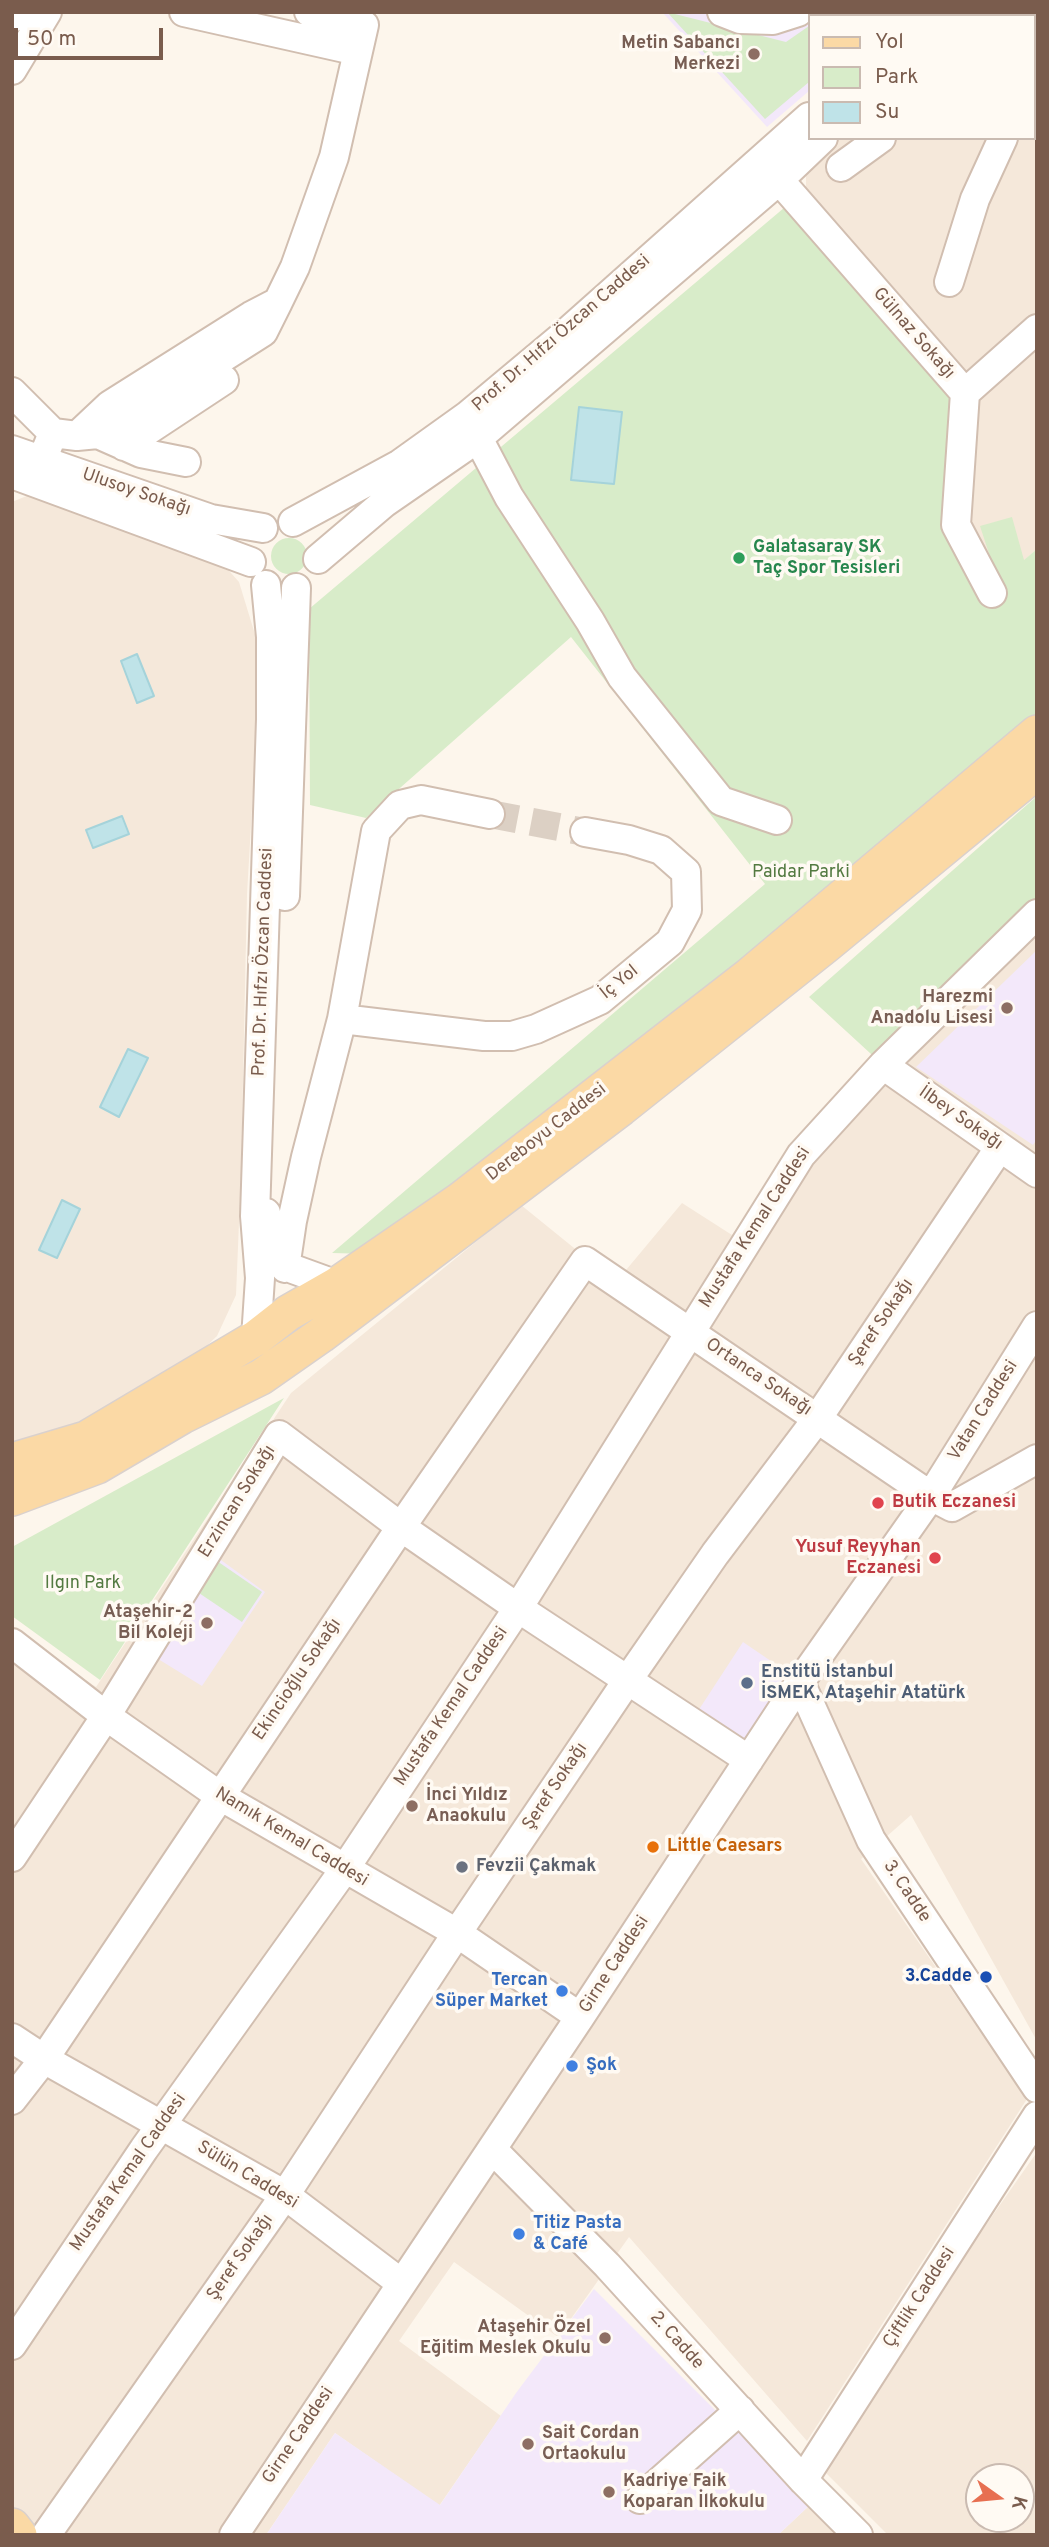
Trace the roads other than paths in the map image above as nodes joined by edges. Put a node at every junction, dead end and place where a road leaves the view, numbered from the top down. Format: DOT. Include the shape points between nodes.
graph roads {
  1 [pos="16,12"];
  2 [pos="47,12"];
  3 [pos="184,12"];
  4 [pos="309,12"];
  5 [pos="722,12"];
  6 [pos="798,12"];
  7 [pos="12,18"];
  8 [pos="358,51"];
  9 [pos="12,70"];
  10 [pos="808,118"];
  11 [pos="820,140"];
  12 [pos="878,140"];
  13 [pos="1002,140"];
  14 [pos="841,167"];
  15 [pos="770,170"];
  16 [pos="949,282"];
  17 [pos="278,302"];
  18 [pos="1037,329"];
  19 [pos="263,332"];
  20 [pos="12,391"];
  21 [pos="965,393"];
  22 [pos="76,435"];
  23 [pos="478,438"];
  24 [pos="124,446"];
  25 [pos="12,450"];
  26 [pos="42,461"];
  27 [pos="186,462"];
  28 [pos="12,474"];
  29 [pos="293,522"];
  30 [pos="262,528"];
  31 [pos="318,559"];
  32 [pos="259,573"];
  33 [pos="296,588"];
  34 [pos="992,593"];
  35 [pos="1037,733"];
  36 [pos="1037,771"];
  37 [pos="490,814"];
  38 [pos="777,820"];
  39 [pos="585,832"];
  40 [pos="1037,914"];
  41 [pos="342,1019"];
  42 [pos="883,1065"];
  43 [pos="1000,1147"];
  44 [pos="1036,1172"];
  45 [pos="584,1261"];
  46 [pos="282,1274"];
  47 [pos="337,1284"];
  48 [pos="1037,1326"];
  49 [pos="689,1332"];
  50 [pos="256,1338"];
  51 [pos="817,1419"];
  52 [pos="1037,1459"];
  53 [pos="12,1461"];
  54 [pos="931,1496"];
  55 [pos="12,1498"];
  56 [pos="401,1527"];
  57 [pos="518,1608"];
  58 [pos="12,1643"];
  59 [pos="627,1681"];
  60 [pos="800,1682"];
  61 [pos="106,1716"];
  62 [pos="749,1760"];
  63 [pos="220,1796"];
  64 [pos="12,1857"];
  65 [pos="344,1870"];
  66 [pos="457,1933"];
  67 [pos="580,2018"];
  68 [pos="12,2038"];
  69 [pos="44,2059"];
  70 [pos="1037,2088"];
  71 [pos="12,2100"];
  72 [pos="1037,2116"];
  73 [pos="161,2126"];
  74 [pos="492,2149"];
  75 [pos="285,2195"];
  76 [pos="401,2283"];
  77 [pos="12,2345"];
  78 [pos="740,2410"];
  79 [pos="803,2480"];
  80 [pos="640,2500"];
  81 [pos="12,2526"];
  82 [pos="19,2535"];
  83 [pos="47,2535"];
  84 [pos="234,2535"];
  85 [pos="858,2535"];
  1 -- 7 [label="street"];
  2 -- 9 [label="street"];
  3 -- 8 [label="street"];
  4 -- 8 [label="street" via="364,25"];
  5 -- 6 [label="street" via="740,19 773,20"];
  8 -- 17 [label="street" via="334,157"];
  10 -- 15 [label="street, Prof. Dr. Hıfzı Özcan Caddesi"];
  11 -- 15 [label="street, Prof. Dr. Hıfzı Özcan Caddesi"];
  12 -- 14 [label="street"];
  13 -- 16 [label="street" via="975,199"];
  15 -- 21 [label="street, Gülnaz Sokağı"];
  15 -- 23 [label="street, Prof. Dr. Hıfzı Özcan Caddesi"];
  15 -- 29 [label="street, Prof. Dr. Hıfzı Özcan Caddesi" via="467,416 400,464"];
  17 -- 19 [label="street"];
  17 -- 22 [label="street" via="110,405"];
  18 -- 21 [label="street"];
  19 -- 22 [label="street" via="134,415"];
  19 -- 24 [label="street" via="249,364"];
  20 -- 22 [label="street"];
  21 -- 34 [label="street, Gülnaz Sokağı" via="956,525"];
  22 -- 24 [label="street"];
  22 -- 26 [label="street"];
  23 -- 31 [label="street, Prof. Dr. Hıfzı Özcan Caddesi" via="384,503"];
  23 -- 38 [label="street" via="509,497 622,677 721,801"];
  24 -- 27 [label="street" via="156,458"];
  25 -- 26 [label="street, Ulusoy Sokağı"];
  26 -- 30 [label="street, Ulusoy Sokağı" via="211,519"];
  28 -- 32 [label="street, Ulusoy Sokağı"];
  29 -- 30 [label="street, Prof. Dr. Hıfzı Özcan Caddesi"];
  29 -- 31 [label="street" via="310,533"];
  30 -- 32 [label="street, Prof. Dr. Hıfzı Özcan Caddesi" via="251,547"];
  31 -- 33 [label="street, Prof. Dr. Hıfzı Özcan Caddesi" via="313,574"];
  32 -- 33 [label="street" via="286,590"];
  32 -- 50 [label="street, Prof. Dr. Hıfzı Özcan Caddesi" via="271,637 271,719 255,1216 260,1278"];
  33 -- 46 [label="street, Prof. Dr. Hıfzı Özcan Caddesi" via="281,977 265,1229"];
  35 -- 47 [label="main road, Dereboyu Caddesi" via="750,975 460,1201"];
  36 -- 55 [label="main road, Dereboyu Caddesi" via="621,1108 321,1335 261,1377 97,1466"];
  37 -- 41 [label="street" via="421,800 400,805 376,831"];
  39 -- 41 [label="street, İç Yol" via="661,850 686,872 687,910 670,942 600,1000 512,1036"];
  40 -- 42 [label="street, Mustafa Kemal Caddesi"];
  41 -- 46 [label="street"];
  42 -- 43 [label="street, İlbey Sokağı"];
  42 -- 49 [label="street, Mustafa Kemal Caddesi" via="801,1154"];
  43 -- 44 [label="street, İlbey Sokağı"];
  43 -- 51 [label="street, Şeref Sokağı"];
  45 -- 49 [label="street, Ortanca Sokağı"];
  45 -- 56 [label="street, Ekincioğlu Sokağı"];
  46 -- 47 [label="street" via="293,1269"];
  46 -- 50 [label="street"];
  47 -- 50 [label="main road, Dereboyu Caddesi"];
  48 -- 54 [label="street, Vatan Caddesi"];
  49 -- 51 [label="street, Ortanca Sokağı"];
  49 -- 57 [label="street, Mustafa Kemal Caddesi"];
  50 -- 53 [label="main road, Dereboyu Caddesi" via="86,1439"];
  51 -- 54 [label="street, Ortanca Sokağı"];
  51 -- 59 [label="street, Şeref Sokağı"];
  52 -- 54 [label="street" via="952,1507"];
  54 -- 60 [label="street, Girne Caddesi"];
  56 -- 57 [label="street, Erzincan Sokağı"];
  56 -- 61 [label="street, Erzincan Sokağı" via="279,1435"];
  56 -- 63 [label="street, Ekincioğlu Sokağı"];
  57 -- 59 [label="street, Erzincan Sokağı"];
  57 -- 65 [label="street, Mustafa Kemal Caddesi"];
  58 -- 61 [label="street, Namık Kemal Caddesi"];
  59 -- 62 [label="street, Erzincan Sokağı"];
  59 -- 66 [label="street, Şeref Sokağı"];
  60 -- 62 [label="street, Girne Caddesi"];
  60 -- 70 [label="street, 3. Cadde" via="871,1840"];
  61 -- 63 [label="street, Namık Kemal Caddesi"];
  61 -- 64 [label="street, Erzincan Sokağı"];
  62 -- 67 [label="street, Girne Caddesi"];
  63 -- 65 [label="street, Namık Kemal Caddesi"];
  63 -- 69 [label="street, Ekincioğlu Sokağı"];
  65 -- 66 [label="street, Namık Kemal Caddesi"];
  65 -- 73 [label="street, Mustafa Kemal Caddesi"];
  66 -- 67 [label="street, Namık Kemal Caddesi"];
  66 -- 75 [label="street, Şeref Sokağı"];
  67 -- 74 [label="street, Girne Caddesi"];
  68 -- 69 [label="street, Sülün Caddesi"];
  69 -- 71 [label="street, Ekincioğlu Sokağı"];
  69 -- 73 [label="street, Sülün Caddesi"];
  72 -- 79 [label="street, Çiftlik Caddesi"];
  73 -- 75 [label="street, Sülün Caddesi"];
  73 -- 77 [label="street, Mustafa Kemal Caddesi"];
  74 -- 76 [label="street, Girne Caddesi"];
  74 -- 78 [label="street, 2. Cadde"];
  75 -- 76 [label="street, Sülün Caddesi"];
  75 -- 83 [label="street, Şeref Sokağı"];
  76 -- 84 [label="street, Girne Caddesi"];
  78 -- 79 [label="street, 2. Cadde"];
  78 -- 80 [label="street"];
  79 -- 85 [label="street, 2. Cadde"];
  81 -- 82 [label="main road"];
}
